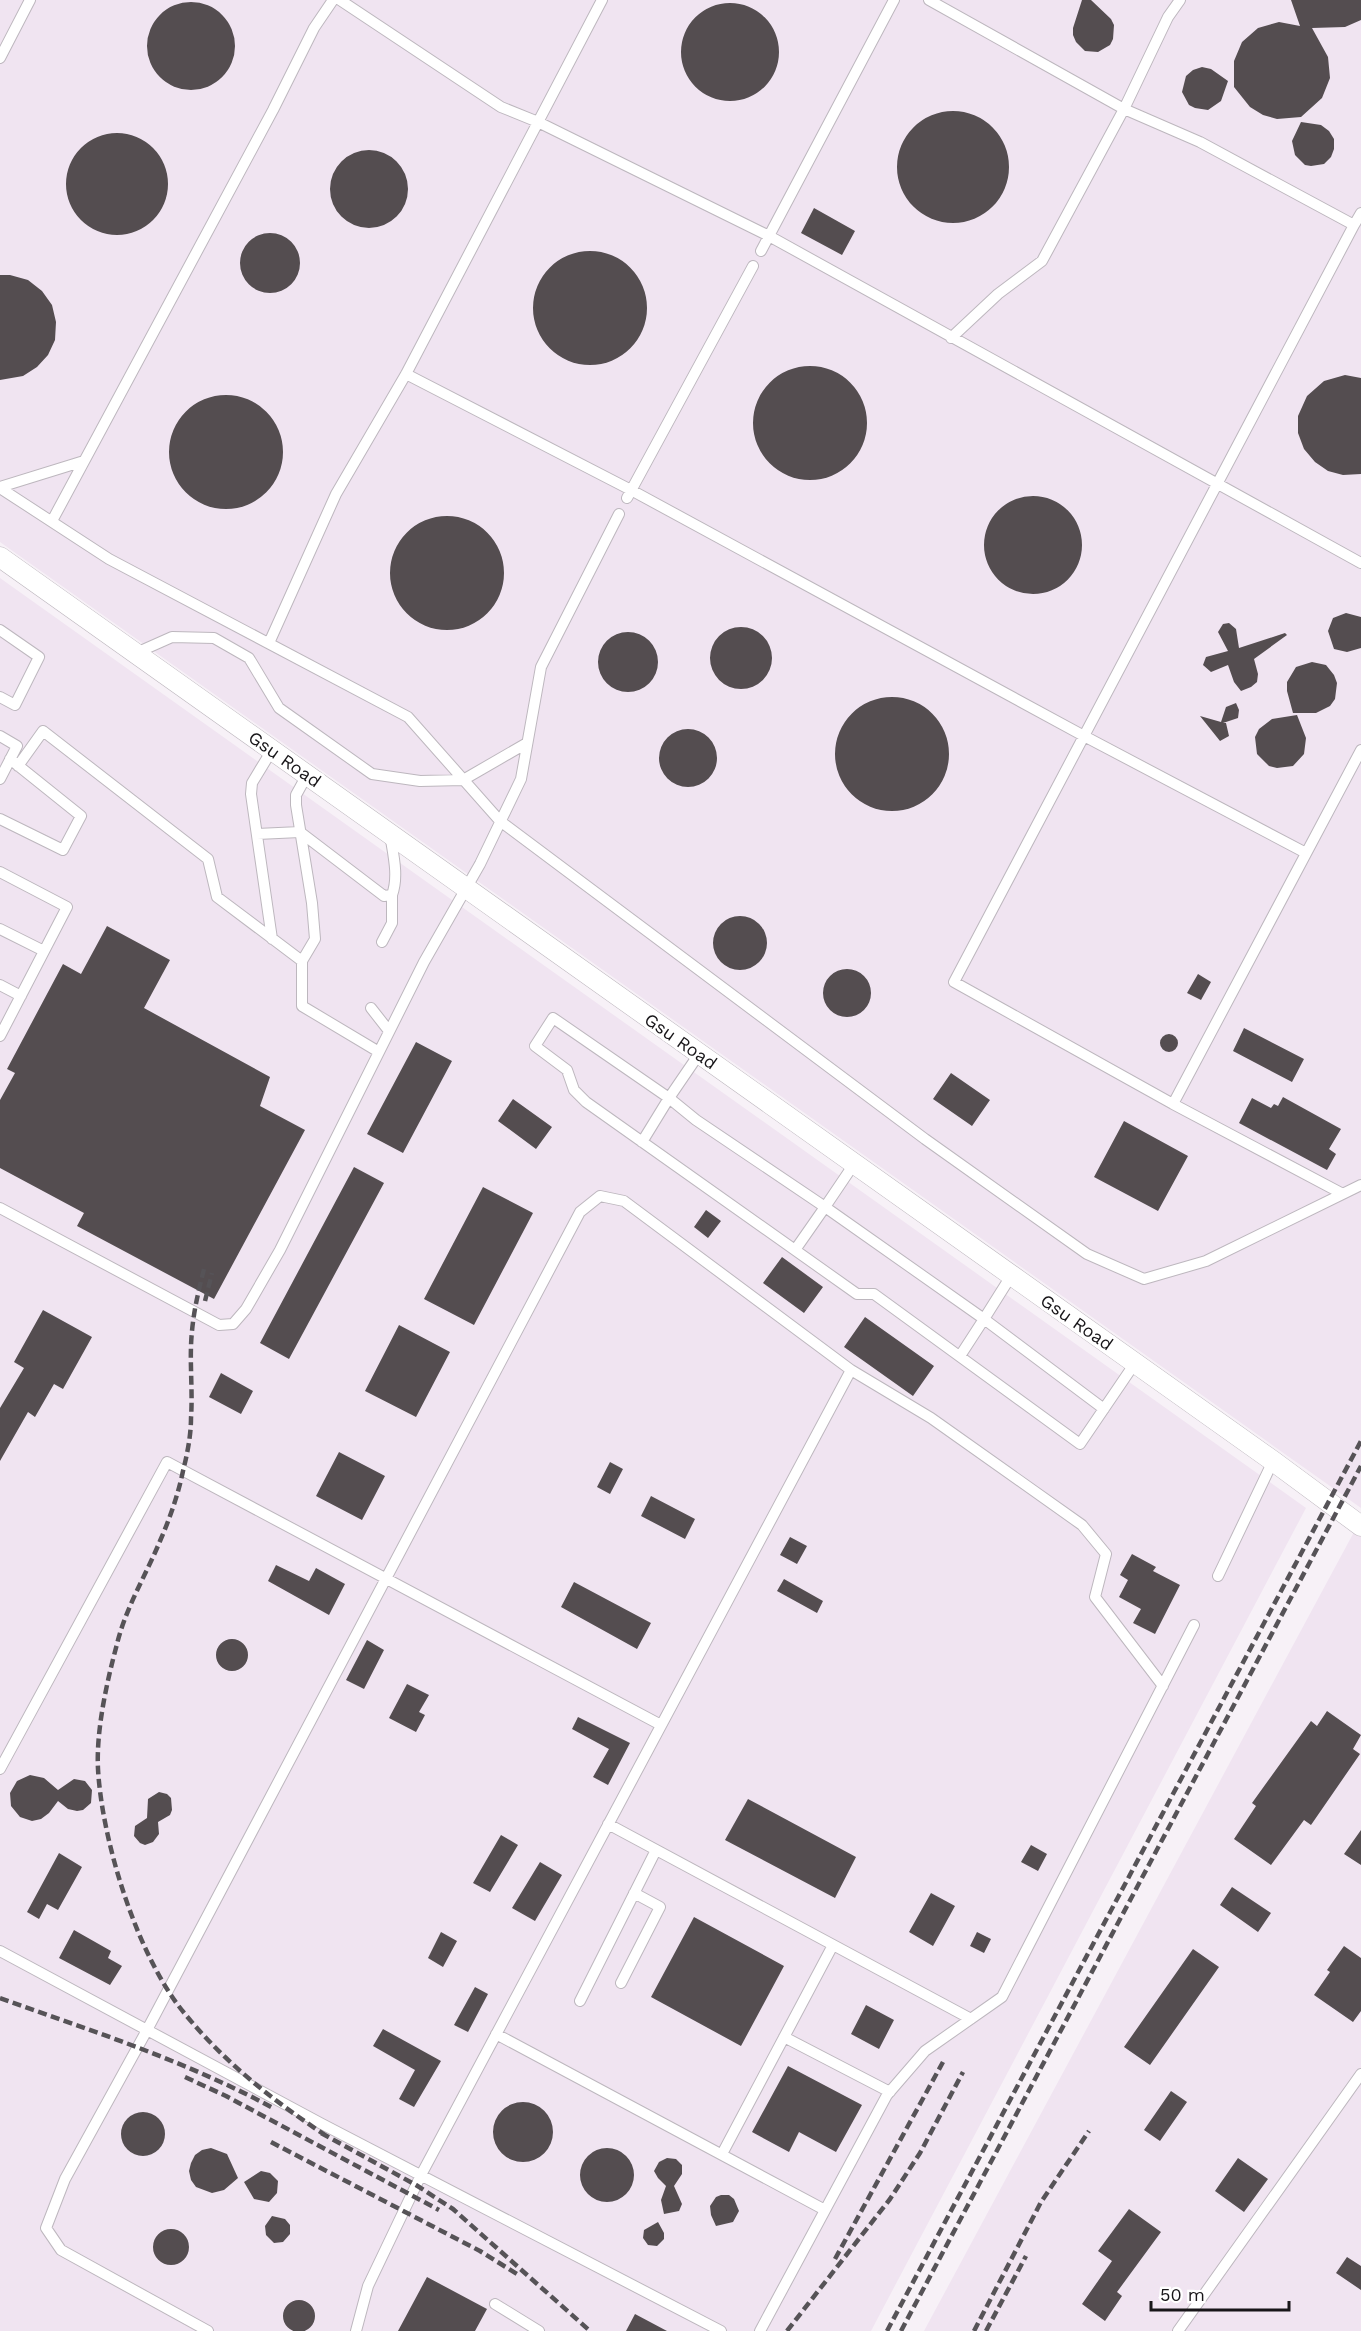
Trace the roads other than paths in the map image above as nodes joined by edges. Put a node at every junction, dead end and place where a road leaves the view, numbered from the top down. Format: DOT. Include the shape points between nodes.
graph roads {
  1 [pos="30,0"];
  2 [pos="333,0"];
  3 [pos="340,0"];
  4 [pos="602,0"];
  5 [pos="894,0"];
  6 [pos="929,0"];
  7 [pos="1180,0"];
  8 [pos="0,58"];
  9 [pos="1124,109"];
  10 [pos="538,123"];
  11 [pos="1361,213"];
  12 [pos="1354,225"];
  13 [pos="769,236"];
  14 [pos="761,250"];
  15 [pos="753,266"];
  16 [pos="951,338"];
  17 [pos="406,374"];
  18 [pos="84,461"];
  19 [pos="1216,483"];
  20 [pos="0,488"];
  21 [pos="629,494"];
  22 [pos="619,514"];
  23 [pos="52,521"];
  24 [pos="0,557"];
  25 [pos="1361,562"];
  26 [pos="0,630"];
  27 [pos="269,643"];
  28 [pos="136,653"];
  29 [pos="0,697"];
  30 [pos="0,736"];
  31 [pos="1084,736"];
  32 [pos="527,743"];
  33 [pos="272,750"];
  34 [pos="1361,750"];
  35 [pos="14,763"];
  36 [pos="307,775"];
  37 [pos="0,779"];
  38 [pos="464,780"];
  39 [pos="0,819"];
  40 [pos="500,822"];
  41 [pos="300,832"];
  42 [pos="256,834"];
  43 [pos="390,834"];
  44 [pos="1306,853"];
  45 [pos="0,872"];
  46 [pos="466,888"];
  47 [pos="392,895"];
  48 [pos="0,929"];
  49 [pos="272,939"];
  50 [pos="381,942"];
  51 [pos="44,951"];
  52 [pos="302,961"];
  53 [pos="0,985"];
  54 [pos="21,996"];
  55 [pos="371,1008"];
  56 [pos="389,1031"];
  57 [pos="0,1036"];
  58 [pos="379,1052"];
  59 [pos="699,1054"];
  60 [pos="669,1098"];
  61 [pos="1173,1104"];
  62 [pos="642,1142"];
  63 [pos="854,1164"];
  64 [pos="1361,1185"];
  65 [pos="1341,1193"];
  66 [pos="825,1207"];
  67 [pos="0,1208"];
  68 [pos="795,1250"];
  69 [pos="1011,1275"];
  70 [pos="984,1319"];
  71 [pos="960,1356"];
  72 [pos="1135,1364"];
  73 [pos="851,1370"];
  74 [pos="1104,1410"];
  75 [pos="1273,1461"];
  76 [pos="1361,1527"];
  77 [pos="1218,1576"];
  78 [pos="387,1579"];
  79 [pos="1194,1625"];
  80 [pos="1163,1686"];
  81 [pos="661,1725"];
  82 [pos="0,1769"];
  83 [pos="608,1824"];
  84 [pos="656,1850"];
  85 [pos="634,1893"];
  86 [pos="833,1945"];
  87 [pos="0,1951"];
  88 [pos="621,1983"];
  89 [pos="580,2001"];
  90 [pos="970,2019"];
  91 [pos="147,2030"];
  92 [pos="496,2034"];
  93 [pos="784,2037"];
  94 [pos="1361,2074"];
  95 [pos="890,2092"];
  96 [pos="722,2154"];
  97 [pos="421,2175"];
  98 [pos="825,2210"];
  99 [pos="495,2304"];
  100 [pos="208,2331"];
  101 [pos="356,2331"];
  102 [pos="538,2331"];
  103 [pos="721,2331"];
  104 [pos="760,2331"];
  105 [pos="1178,2331"];
  1 -- 8 [label="lane"];
  2 -- 18 [label="lane" via="314,28"];
  3 -- 10 [label="lane" via="501,107"];
  4 -- 10 [label="lane"];
  5 -- 13 [label="lane"];
  6 -- 9 [label="lane"];
  7 -- 9 [label="lane"];
  9 -- 12 [label="lane" via="1200,142"];
  9 -- 16 [label="lane" via="1042,261 998,294"];
  10 -- 13 [label="lane"];
  10 -- 17 [label="lane"];
  11 -- 12 [label="lane"];
  12 -- 19 [label="lane"];
  13 -- 14 [label="lane"];
  13 -- 16 [label="lane"];
  15 -- 21 [label="lane"];
  16 -- 19 [label="lane"];
  17 -- 21 [label="lane"];
  17 -- 27 [label="lane" via="336,494"];
  18 -- 20 [label="lane"];
  18 -- 23 [label="lane"];
  19 -- 25 [label="lane"];
  19 -- 31 [label="lane"];
  20 -- 23 [label="lane"];
  21 -- 31 [label="lane"];
  22 -- 32 [label="lane" via="541,667"];
  23 -- 27 [label="lane" via="109,559"];
  24 -- 28 [label="street, Gsu Road"];
  26 -- 29 [label="lane" via="39,657 15,705"];
  27 -- 38 [label="lane" via="408,717"];
  28 -- 33 [label="street, Gsu Road"];
  28 -- 38 [label="lane" via="172,637 214,638 249,658 279,708 372,774 420,781"];
  30 -- 35 [label="lane" via="17,746"];
  31 -- 44 [label="lane"];
  31 -- 61 [label="lane" via="954,982"];
  32 -- 38 [label="lane"];
  32 -- 40 [label="lane" via="521,779"];
  33 -- 36 [label="street, Gsu Road"];
  33 -- 42 [label="lane" via="252,783"];
  34 -- 44 [label="lane"];
  35 -- 37 [label="lane"];
  35 -- 39 [label="lane" via="81,816 63,850"];
  35 -- 49 [label="lane" via="43,731 208,860 218,897"];
  36 -- 41 [label="lane" via="296,795"];
  36 -- 43 [label="street, Gsu Road"];
  38 -- 40 [label="lane"];
  40 -- 46 [label="lane"];
  40 -- 65 [label="lane" via="925,1139 1087,1254 1144,1279 1206,1261"];
  41 -- 42 [label="lane"];
  41 -- 47 [label="lane" via="384,896"];
  41 -- 52 [label="lane" via="315,939"];
  42 -- 49 [label="lane"];
  43 -- 46 [label="street, Gsu Road"];
  43 -- 47 [label="lane" via="395,864"];
  44 -- 61 [label="lane"];
  45 -- 51 [label="lane" via="67,907"];
  46 -- 56 [label="lane"];
  46 -- 59 [label="street, Gsu Road"];
  47 -- 50 [label="lane" via="392,923"];
  48 -- 51 [label="lane"];
  49 -- 52 [label="lane"];
  51 -- 54 [label="lane"];
  52 -- 58 [label="lane" via="302,1006"];
  53 -- 54 [label="lane"];
  54 -- 57 [label="lane"];
  55 -- 56 [label="lane"];
  56 -- 58 [label="lane"];
  58 -- 67 [label="lane" via="280,1250 233,1324 219,1325"];
  59 -- 60 [label="lane"];
  59 -- 63 [label="street, Gsu Road"];
  60 -- 62 [label="lane"];
  60 -- 62 [label="lane" via="553,1018 535,1046 567,1070 574,1090 586,1102"];
  60 -- 66 [label="lane"];
  61 -- 65 [label="lane"];
  62 -- 68 [label="lane"];
  63 -- 66 [label="lane"];
  63 -- 69 [label="street, Gsu Road"];
  64 -- 65 [label="lane"];
  66 -- 68 [label="lane"];
  66 -- 70 [label="lane"];
  68 -- 71 [label="lane" via="857,1294 874,1294"];
  69 -- 70 [label="lane"];
  69 -- 72 [label="street, Gsu Road"];
  70 -- 71 [label="lane"];
  70 -- 74 [label="lane"];
  71 -- 74 [label="lane" via="1080,1444"];
  72 -- 74 [label="lane"];
  72 -- 75 [label="street, Gsu Road"];
  73 -- 78 [label="lane" via="624,1202 600,1196 580,1212"];
  73 -- 80 [label="lane" via="931,1418 1082,1525 1106,1554 1095,1597"];
  73 -- 81 [label="lane"];
  75 -- 76 [label="street, Gsu Road"];
  75 -- 77 [label="lane"];
  78 -- 81 [label="lane"];
  78 -- 82 [label="lane" via="167,1462"];
  78 -- 91 [label="lane"];
  79 -- 80 [label="lane"];
  80 -- 90 [label="lane" via="1002,1997"];
  81 -- 83 [label="lane"];
  83 -- 84 [label="lane"];
  83 -- 92 [label="lane"];
  84 -- 85 [label="lane"];
  84 -- 86 [label="lane"];
  85 -- 88 [label="lane" via="660,1907"];
  85 -- 89 [label="lane"];
  86 -- 90 [label="lane"];
  86 -- 93 [label="lane"];
  87 -- 91 [label="lane"];
  90 -- 95 [label="lane" via="925,2051"];
  91 -- 97 [label="lane"];
  91 -- 100 [label="lane" via="64,2179 46,2228 61,2250"];
  92 -- 96 [label="lane"];
  92 -- 97 [label="lane"];
  93 -- 95 [label="lane"];
  93 -- 96 [label="lane"];
  94 -- 105 [label="lane"];
  95 -- 98 [label="lane"];
  96 -- 98 [label="lane"];
  97 -- 101 [label="lane" via="368,2286"];
  97 -- 103 [label="lane"];
  98 -- 104 [label="lane"];
  99 -- 102 [label="lane"];
}
